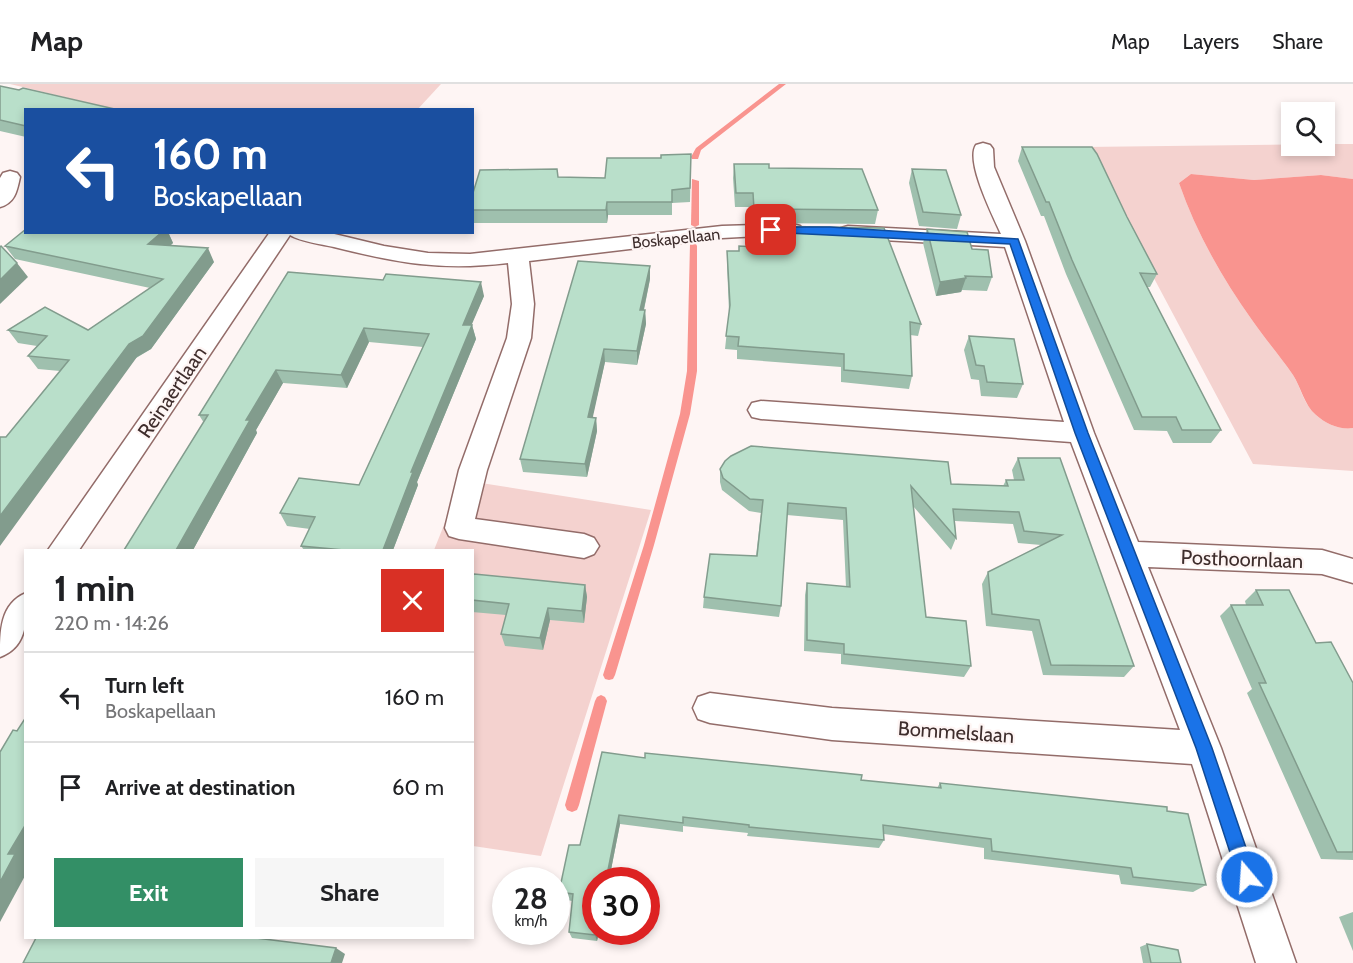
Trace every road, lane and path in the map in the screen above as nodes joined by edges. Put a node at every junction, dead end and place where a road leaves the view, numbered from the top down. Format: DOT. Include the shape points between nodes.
graph roads {
  1 [pos="983,149"];
  2 [pos="12,171"];
  3 [pos="0,201"];
  4 [pos="279,234"];
  5 [pos="306,234"];
  6 [pos="1014,241"];
  7 [pos="518,256"];
  8 [pos="761,410"];
  9 [pos="1081,433"];
  10 [pos="584,546"];
  11 [pos="64,549"];
  12 [pos="1130,554"];
  13 [pos="1353,571"];
  14 [pos="24,609"];
  15 [pos="0,644"];
  16 [pos="710,708"];
  17 [pos="1204,748"];
  18 [pos="1276,963"];
  1 -- 6 [label="street" via="984,167"];
  2 -- 3 [label="street" via="7,193"];
  4 -- 11 [label="street, Reinaertlaan"];
  5 -- 7 [label="street, Boskapellaan" via="428,260"];
  6 -- 7 [label="street, Boskapellaan" via="824,230 723,232"];
  6 -- 9 [label="street"];
  7 -- 10 [label="street" via="524,304 519,338 473,470 459,528"];
  8 -- 9 [label="street"];
  9 -- 12 [label="street"];
  12 -- 13 [label="street, Posthoornlaan" via="1322,562"];
  12 -- 17 [label="street"];
  14 -- 15 [label="street"];
  16 -- 17 [label="street, Bommelslaan" via="832,724"];
  17 -- 18 [label="street"];
}
